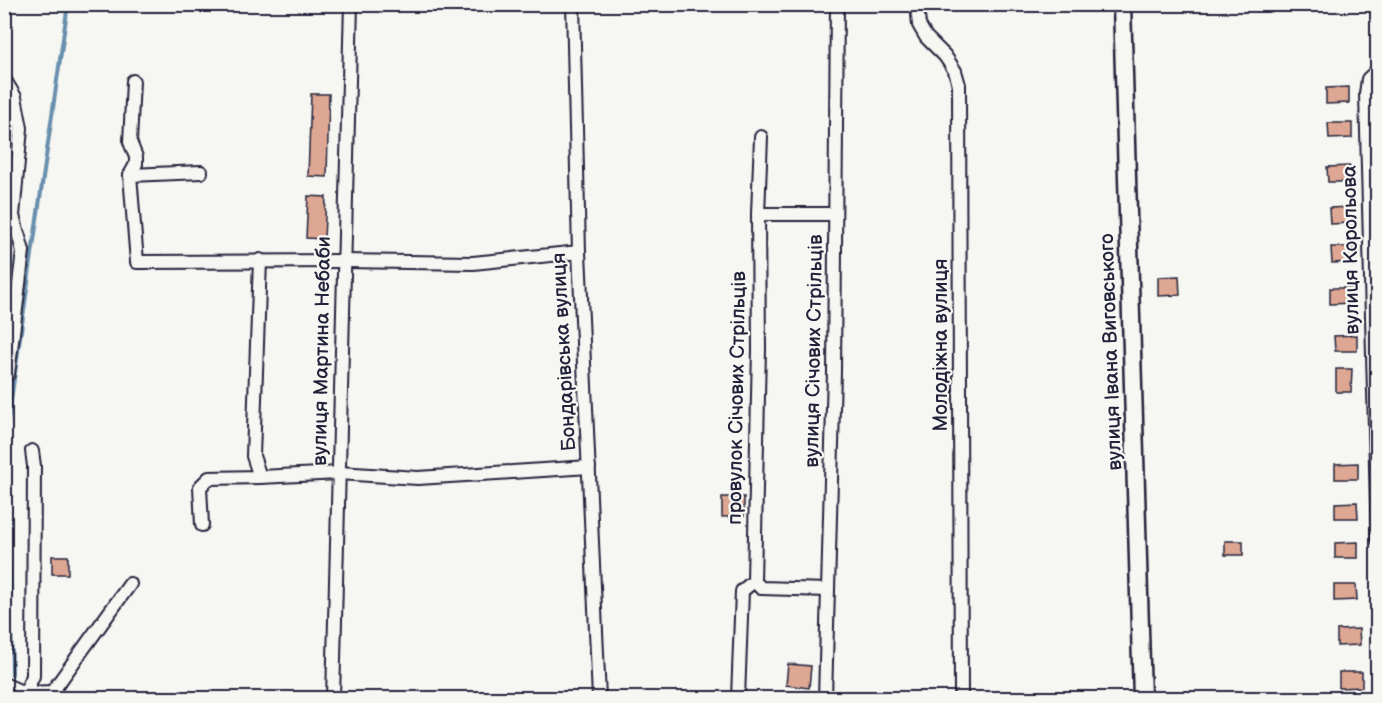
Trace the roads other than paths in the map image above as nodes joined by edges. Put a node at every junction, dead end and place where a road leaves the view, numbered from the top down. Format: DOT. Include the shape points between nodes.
graph roads {
  1 [pos="351,4"];
  2 [pos="573,4"];
  3 [pos="837,4"];
  4 [pos="917,4"];
  5 [pos="1122,4"];
  6 [pos="1377,70"];
  7 [pos="4,79"];
  8 [pos="133,81"];
  9 [pos="761,137"];
  10 [pos="201,172"];
  11 [pos="130,176"];
  12 [pos="758,214"];
  13 [pos="836,214"];
  14 [pos="579,252"];
  15 [pos="260,260"];
  16 [pos="344,261"];
  17 [pos="8,374"];
  18 [pos="32,452"];
  19 [pos="589,467"];
  20 [pos="339,473"];
  21 [pos="260,477"];
  22 [pos="202,525"];
  23 [pos="1377,540"];
  24 [pos="754,581"];
  25 [pos="130,584"];
  26 [pos="828,590"];
  27 [pos="4,684"];
  28 [pos="25,693"];
  29 [pos="38,699"];
  30 [pos="333,699"];
  31 [pos="599,699"];
  32 [pos="738,699"];
  33 [pos="825,699"];
  34 [pos="961,699"];
  35 [pos="1142,699"];
  1 -- 16 [label="street, вулиця Мартина Небаби"];
  2 -- 14 [label="street, Бондарівська вулиця"];
  3 -- 13 [label="street, вулиця Січових Стрільців"];
  4 -- 34 [label="street, Молодіжна вулиця" via="919,25 955,71 959,86"];
  5 -- 35 [label="street, вулиця Івана Виговського"];
  6 -- 23 [label="street, вулиця Корольова" via="1368,79 1366,94"];
  7 -- 17 [label="street" via="15,97 21,128 13,216 23,251"];
  8 -- 11 [label="street" via="130,142 136,164"];
  9 -- 12 [label="street, провулок Січових Стрільців"];
  10 -- 11 [label="street"];
  11 -- 15 [label="street" via="137,262"];
  12 -- 13 [label="street"];
  12 -- 24 [label="street, провулок Січових Стрільців"];
  13 -- 26 [label="street, вулиця Січових Стрільців"];
  14 -- 16 [label="street" via="473,263"];
  14 -- 19 [label="street, Бондарівська вулиця"];
  15 -- 16 [label="street"];
  15 -- 21 [label="street" via="253,456"];
  16 -- 20 [label="street, вулиця Мартина Небаби"];
  18 -- 28 [label="street" via="33,676"];
  19 -- 20 [label="street" via="418,478"];
  19 -- 31 [label="street, Бондарівська вулиця"];
  20 -- 21 [label="street"];
  20 -- 30 [label="street, вулиця Мартина Небаби"];
  21 -- 22 [label="street" via="209,478 200,487"];
  24 -- 26 [label="street" via="761,588"];
  24 -- 32 [label="street, провулок Січових Стрільців" via="742,591"];
  25 -- 28 [label="street" via="52,692"];
  26 -- 33 [label="street, вулиця Січових Стрільців"];
  27 -- 28 [label="street"];
  28 -- 29 [label="street"];
}
